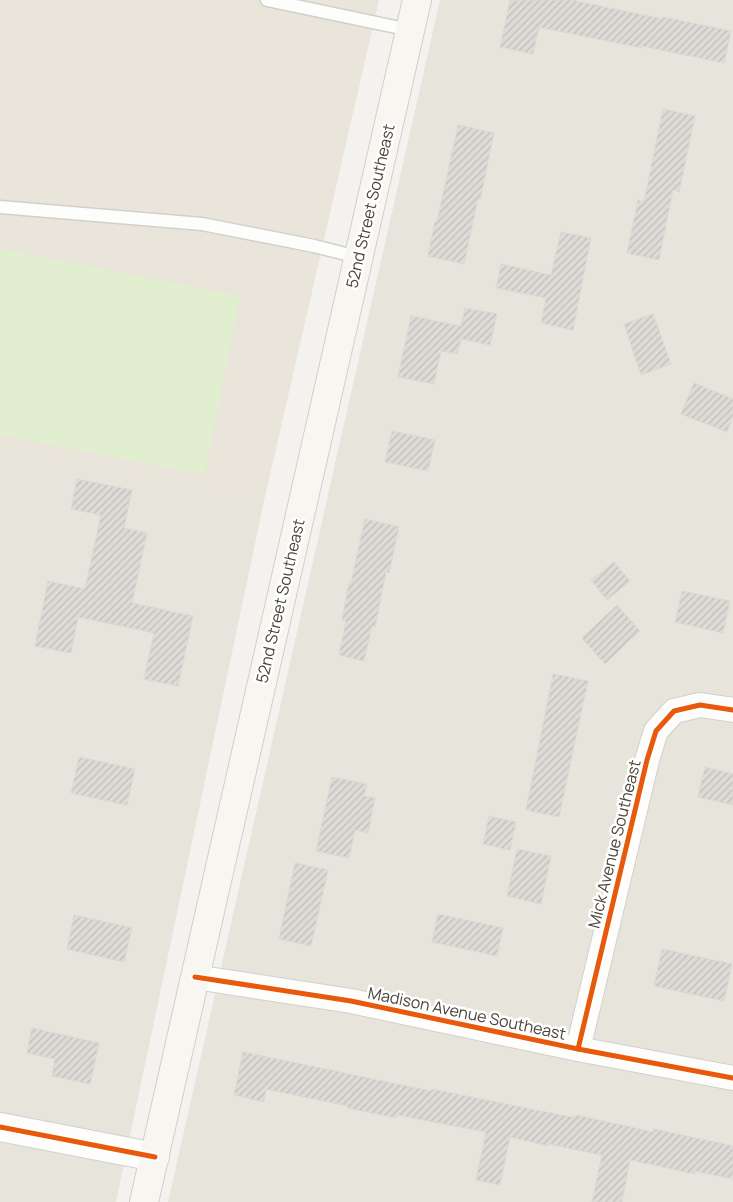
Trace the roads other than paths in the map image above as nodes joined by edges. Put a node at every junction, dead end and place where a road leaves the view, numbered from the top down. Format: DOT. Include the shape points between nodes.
graph roads {
  1 [pos="267,0"];
  2 [pos="417,0"];
  3 [pos="410,30"];
  4 [pos="0,207"];
  5 [pos="358,257"];
  6 [pos="733,710"];
  7 [pos="195,978"];
  8 [pos="578,1049"];
  9 [pos="733,1078"];
  10 [pos="0,1127"];
  11 [pos="155,1157"];
  12 [pos="144,1202"];
  1 -- 3 [label="lane"];
  2 -- 3 [label="main road, 52nd Street Southeast"];
  3 -- 5 [label="main road, 52nd Street Southeast"];
  4 -- 5 [label="lane" via="202,224"];
  5 -- 7 [label="main road, 52nd Street Southeast"];
  6 -- 8 [label="street, Mick Avenue Southeast" via="700,705 674,711 656,731"];
  7 -- 8 [label="street, Madison Avenue Southeast" via="352,1001"];
  7 -- 11 [label="main road, 52nd Street Southeast"];
  8 -- 9 [label="street, Madison Avenue Southeast"];
  10 -- 11 [label="street"];
  11 -- 12 [label="main road, 52nd Street Southeast"];
}
